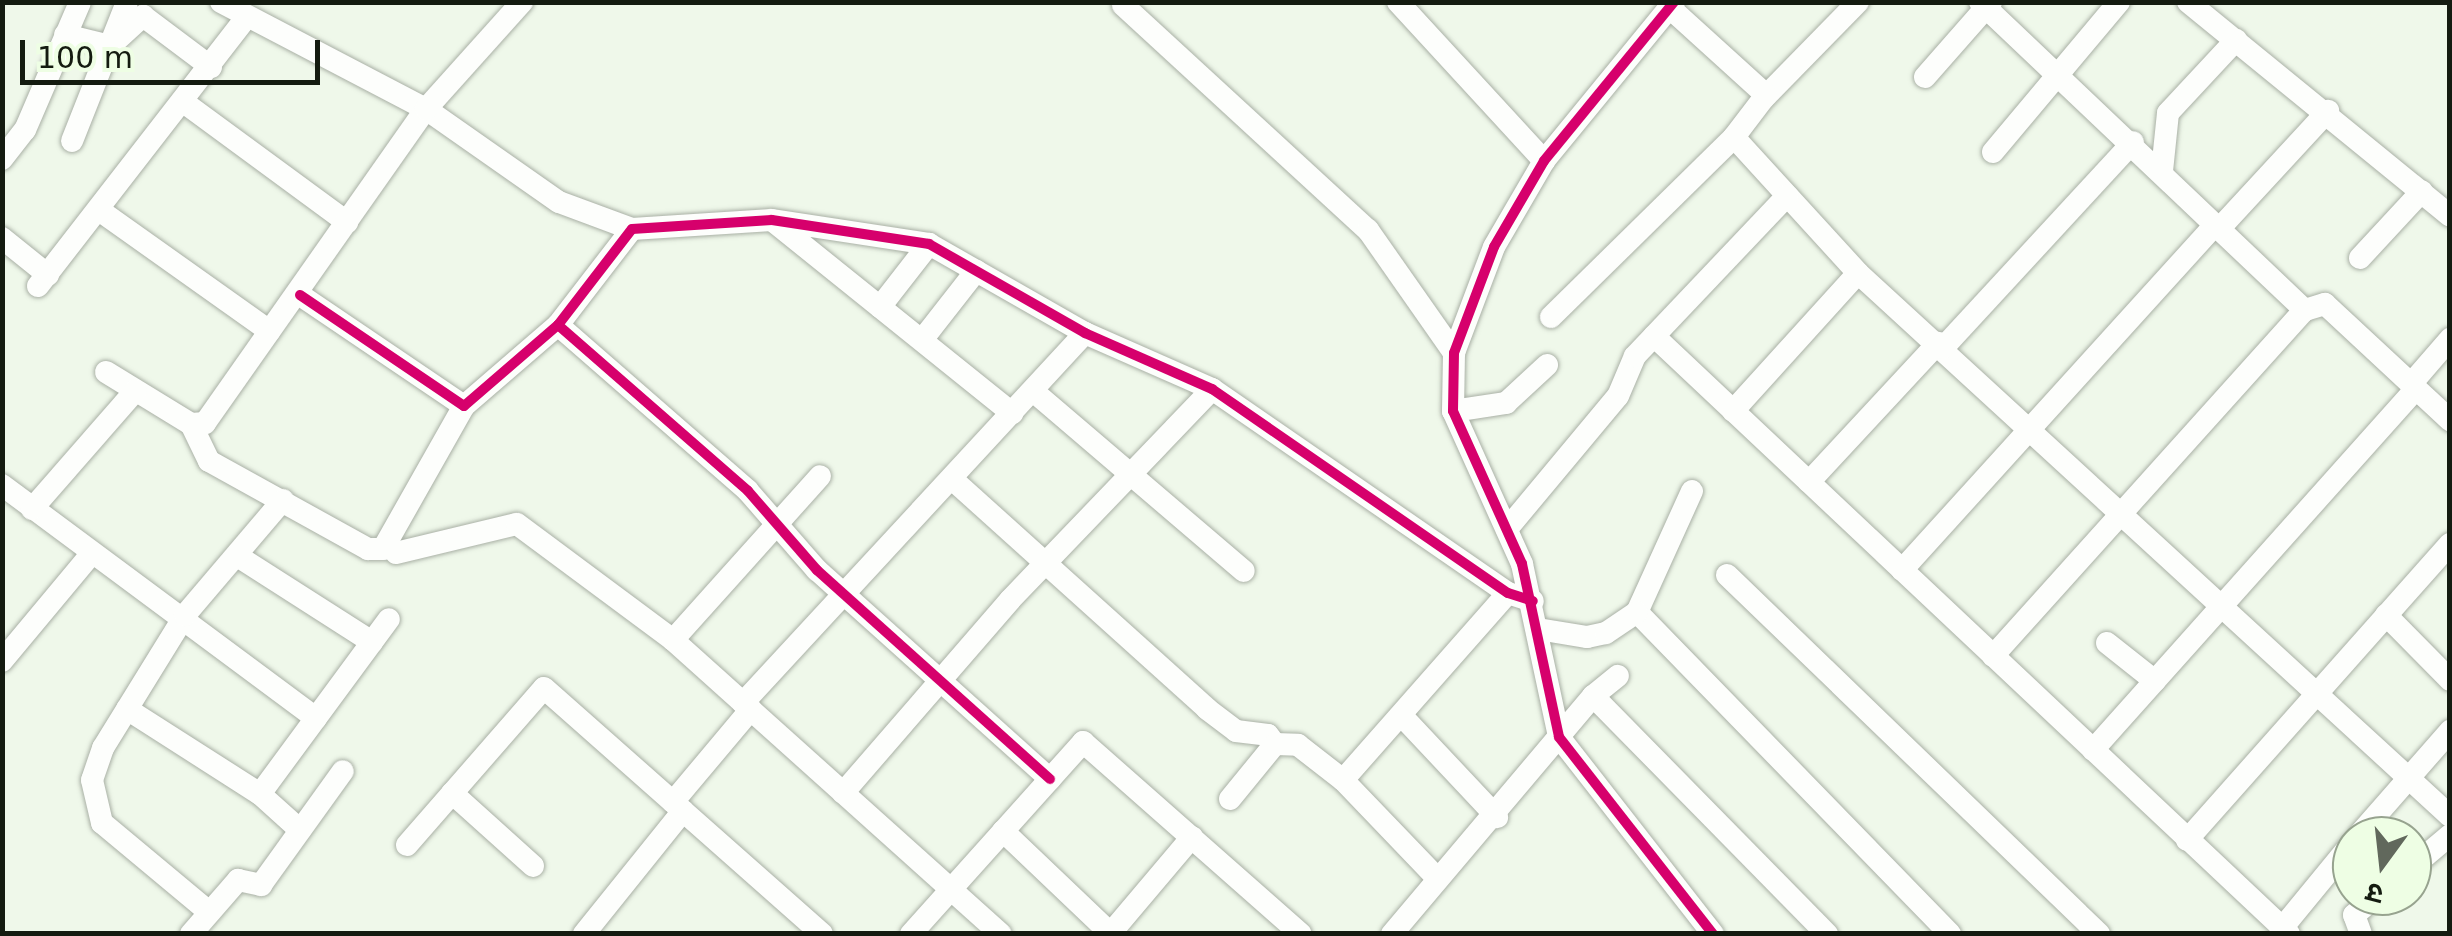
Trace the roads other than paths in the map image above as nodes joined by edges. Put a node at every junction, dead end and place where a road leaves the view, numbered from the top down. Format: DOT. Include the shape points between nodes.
graph roads {
  1 [pos="80,2"];
  2 [pos="127,2"];
  3 [pos="221,2"];
  4 [pos="522,2"];
  5 [pos="1398,2"];
  6 [pos="1858,2"];
  7 [pos="2119,2"];
  8 [pos="2188,2"];
  9 [pos="1986,4"];
  10 [pos="1123,5"];
  11 [pos="1673,6"];
  12 [pos="247,17"];
  13 [pos="66,35"];
  14 [pos="2236,40"];
  15 [pos="110,46"];
  16 [pos="211,67"];
  17 [pos="2060,75"];
  18 [pos="1925,77"];
  19 [pos="1764,98"];
  20 [pos="182,101"];
  21 [pos="426,109"];
  22 [pos="2328,112"];
  23 [pos="1734,137"];
  24 [pos="72,142"];
  25 [pos="2133,142"];
  26 [pos="1993,152"];
  27 [pos="2,159"];
  28 [pos="1544,161"];
  29 [pos="2162,171"];
  30 [pos="2422,192"];
  31 [pos="1787,196"];
  32 [pos="98,210"];
  33 [pos="2450,216"];
  34 [pos="772,220"];
  35 [pos="346,222"];
  36 [pos="2217,227"];
  37 [pos="632,229"];
  38 [pos="2,238"];
  39 [pos="930,244"];
  40 [pos="2360,258"];
  41 [pos="976,271"];
  42 [pos="1858,273"];
  43 [pos="300,295"];
  44 [pos="880,307"];
  45 [pos="2305,310"];
  46 [pos="1551,316"];
  47 [pos="558,325"];
  48 [pos="270,331"];
  49 [pos="1085,333"];
  50 [pos="1654,336"];
  51 [pos="2450,339"];
  52 [pos="922,340"];
  53 [pos="1940,346"];
  54 [pos="1454,353"];
  55 [pos="1546,364"];
  56 [pos="106,372"];
  57 [pos="2414,386"];
  58 [pos="1212,388"];
  59 [pos="134,391"];
  60 [pos="1032,391"];
  61 [pos="464,406"];
  62 [pos="1733,411"];
  63 [pos="1454,412"];
  64 [pos="1012,413"];
  65 [pos="2450,420"];
  66 [pos="191,424"];
  67 [pos="2030,424"];
  68 [pos="1131,471"];
  69 [pos="820,476"];
  70 [pos="952,479"];
  71 [pos="1809,482"];
  72 [pos="2,484"];
  73 [pos="1692,491"];
  74 [pos="283,500"];
  75 [pos="32,509"];
  76 [pos="2124,513"];
  77 [pos="777,526"];
  78 [pos="1507,529"];
  79 [pos="2450,544"];
  80 [pos="396,553"];
  81 [pos="91,554"];
  82 [pos="239,558"];
  83 [pos="1045,563"];
  84 [pos="1902,570"];
  85 [pos="1244,571"];
  86 [pos="1727,574"];
  87 [pos="1508,593"];
  88 [pos="846,596"];
  89 [pos="1533,601"];
  90 [pos="2224,606"];
  91 [pos="1637,612"];
  92 [pos="185,615"];
  93 [pos="2386,615"];
  94 [pos="389,618"];
  95 [pos="1538,629"];
  96 [pos="674,640"];
  97 [pos="372,642"];
  98 [pos="2107,642"];
  99 [pos="1993,656"];
  100 [pos="2,661"];
  101 [pos="1618,676"];
  102 [pos="942,678"];
  103 [pos="2450,680"];
  104 [pos="2156,682"];
  105 [pos="2317,692"];
  106 [pos="1594,696"];
  107 [pos="747,706"];
  108 [pos="128,709"];
  109 [pos="1402,716"];
  110 [pos="316,718"];
  111 [pos="2450,731"];
  112 [pos="1559,737"];
  113 [pos="1275,744"];
  114 [pos="2092,750"];
  115 [pos="342,771"];
  116 [pos="2406,776"];
  117 [pos="1050,779"];
  118 [pos="1343,780"];
  119 [pos="452,793"];
  120 [pos="842,793"];
  121 [pos="260,794"];
  122 [pos="1230,799"];
  123 [pos="678,807"];
  124 [pos="2374,816"];
  125 [pos="2450,816"];
  126 [pos="1497,817"];
  127 [pos="300,830"];
  128 [pos="1003,831"];
  129 [pos="1192,837"];
  130 [pos="2188,840"];
  131 [pos="407,845"];
  132 [pos="533,866"];
  133 [pos="2332,869"];
  134 [pos="1438,878"];
  135 [pos="950,891"];
  136 [pos="209,912"];
  137 [pos="2286,930"];
  138 [pos="1111,933"];
  139 [pos="190,934"];
  140 [pos="584,934"];
  141 [pos="822,934"];
  142 [pos="911,934"];
  143 [pos="1001,934"];
  144 [pos="1302,934"];
  145 [pos="1392,934"];
  146 [pos="1713,934"];
  147 [pos="1827,934"];
  148 [pos="1950,934"];
  149 [pos="2099,934"];
  1 -- 13 [label="street"];
  2 -- 15 [label="street"];
  3 -- 12 [label="street"];
  4 -- 21 [label="street"];
  5 -- 28 [label="street"];
  6 -- 19 [label="street"];
  7 -- 17 [label="street"];
  8 -- 14 [label="street"];
  9 -- 17 [label="street"];
  9 -- 18 [label="street"];
  10 -- 54 [label="street" via="1368,230"];
  11 -- 19 [label="street"];
  11 -- 28 [label="street"];
  12 -- 16 [label="street"];
  12 -- 21 [label="street"];
  13 -- 15 [label="street"];
  13 -- 27 [label="street" via="25,130"];
  14 -- 22 [label="street"];
  14 -- 29 [label="street" via="2168,113"];
  15 -- 16 [label="street" via="143,16"];
  15 -- 24 [label="street"];
  16 -- 20 [label="street"];
  17 -- 25 [label="street"];
  17 -- 26 [label="street"];
  19 -- 23 [label="street"];
  20 -- 32 [label="street"];
  20 -- 35 [label="street"];
  21 -- 35 [label="street"];
  21 -- 37 [label="street" via="559,202"];
  22 -- 30 [label="street"];
  22 -- 36 [label="street"];
  23 -- 31 [label="street"];
  23 -- 46 [label="street"];
  25 -- 29 [label="street"];
  25 -- 53 [label="street"];
  28 -- 54 [label="street" via="1494,247"];
  29 -- 36 [label="street"];
  30 -- 33 [label="street"];
  30 -- 40 [label="street"];
  31 -- 42 [label="street"];
  31 -- 50 [label="street"];
  32 -- 38 [label="street" via="43,280"];
  32 -- 48 [label="street"];
  34 -- 37 [label="street"];
  34 -- 39 [label="street"];
  34 -- 44 [label="street"];
  35 -- 43 [label="street"];
  36 -- 45 [label="street"];
  36 -- 67 [label="street"];
  37 -- 47 [label="street"];
  39 -- 41 [label="street"];
  39 -- 44 [label="street"];
  41 -- 49 [label="street"];
  41 -- 52 [label="street"];
  42 -- 53 [label="street"];
  42 -- 62 [label="street"];
  43 -- 48 [label="street"];
  43 -- 61 [label="street"];
  44 -- 52 [label="street"];
  45 -- 57 [label="street" via="2325,304"];
  45 -- 76 [label="street"];
  47 -- 61 [label="street"];
  47 -- 77 [label="street" via="748,491"];
  48 -- 66 [label="street" via="215,413"];
  49 -- 58 [label="street"];
  49 -- 60 [label="street"];
  50 -- 62 [label="street"];
  50 -- 78 [label="street" via="1635,356 1618,396"];
  51 -- 57 [label="street"];
  52 -- 64 [label="street"];
  53 -- 67 [label="street"];
  53 -- 71 [label="street"];
  54 -- 63 [label="street"];
  55 -- 63 [label="street" via="1506,404"];
  56 -- 59 [label="street"];
  57 -- 65 [label="street"];
  57 -- 90 [label="street"];
  58 -- 68 [label="street"];
  58 -- 87 [label="street"];
  59 -- 66 [label="street"];
  59 -- 75 [label="street"];
  60 -- 64 [label="street"];
  60 -- 68 [label="street"];
  61 -- 74 [label="street" via="383,550 368,549"];
  62 -- 71 [label="street"];
  63 -- 78 [label="street"];
  64 -- 70 [label="street"];
  66 -- 74 [label="street" via="209,461"];
  67 -- 76 [label="street"];
  67 -- 84 [label="street"];
  68 -- 83 [label="street"];
  68 -- 85 [label="street"];
  69 -- 77 [label="street"];
  70 -- 83 [label="street"];
  70 -- 88 [label="street"];
  71 -- 84 [label="street"];
  72 -- 75 [label="street"];
  73 -- 91 [label="street"];
  74 -- 82 [label="street"];
  75 -- 81 [label="street"];
  76 -- 90 [label="street"];
  76 -- 99 [label="street"];
  77 -- 88 [label="street"];
  77 -- 96 [label="street"];
  78 -- 89 [label="street"];
  79 -- 93 [label="street"];
  80 -- 96 [label="street" via="516,524"];
  81 -- 92 [label="street"];
  81 -- 100 [label="street"];
  82 -- 92 [label="street"];
  82 -- 97 [label="street"];
  83 -- 102 [label="street"];
  83 -- 113 [label="street" via="1207,709 1236,731 1268,735"];
  84 -- 99 [label="street"];
  86 -- 149 [label="street"];
  87 -- 89 [label="street"];
  87 -- 109 [label="street"];
  88 -- 102 [label="street"];
  88 -- 107 [label="street"];
  89 -- 95 [label="street"];
  90 -- 104 [label="street"];
  90 -- 105 [label="street"];
  91 -- 95 [label="street" via="1588,637"];
  91 -- 148 [label="street"];
  92 -- 108 [label="street"];
  92 -- 110 [label="street"];
  93 -- 103 [label="street"];
  93 -- 105 [label="street"];
  94 -- 97 [label="street"];
  95 -- 112 [label="street"];
  96 -- 107 [label="street"];
  97 -- 110 [label="street"];
  98 -- 104 [label="street"];
  99 -- 114 [label="street"];
  101 -- 106 [label="street"];
  102 -- 117 [label="street"];
  102 -- 120 [label="street"];
  104 -- 114 [label="street"];
  105 -- 116 [label="street"];
  105 -- 130 [label="street"];
  106 -- 112 [label="street"];
  106 -- 147 [label="street"];
  107 -- 120 [label="street"];
  107 -- 123 [label="street"];
  108 -- 121 [label="street"];
  108 -- 136 [label="street" via="92,780 102,823"];
  109 -- 118 [label="street"];
  109 -- 126 [label="street"];
  110 -- 121 [label="street"];
  111 -- 116 [label="street"];
  112 -- 126 [label="street"];
  112 -- 146 [label="street"];
  113 -- 118 [label="street" via="1298,745"];
  113 -- 122 [label="street"];
  114 -- 130 [label="street"];
  115 -- 127 [label="street"];
  116 -- 124 [label="street"];
  116 -- 125 [label="street"];
  117 -- 128 [label="street"];
  117 -- 129 [label="street" via="1083,742"];
  118 -- 134 [label="street"];
  119 -- 123 [label="street" via="544,688"];
  119 -- 131 [label="street"];
  119 -- 132 [label="street"];
  120 -- 135 [label="street"];
  121 -- 127 [label="street"];
  123 -- 140 [label="street"];
  123 -- 141 [label="street"];
  126 -- 134 [label="street"];
  127 -- 136 [label="street" via="261,885 238,880"];
  128 -- 135 [label="street"];
  128 -- 138 [label="street"];
  129 -- 138 [label="street"];
  129 -- 144 [label="street"];
  130 -- 137 [label="street"];
  133 -- 137 [label="street"];
  134 -- 145 [label="street"];
  135 -- 142 [label="street"];
  135 -- 143 [label="street"];
  136 -- 139 [label="street"];
}
